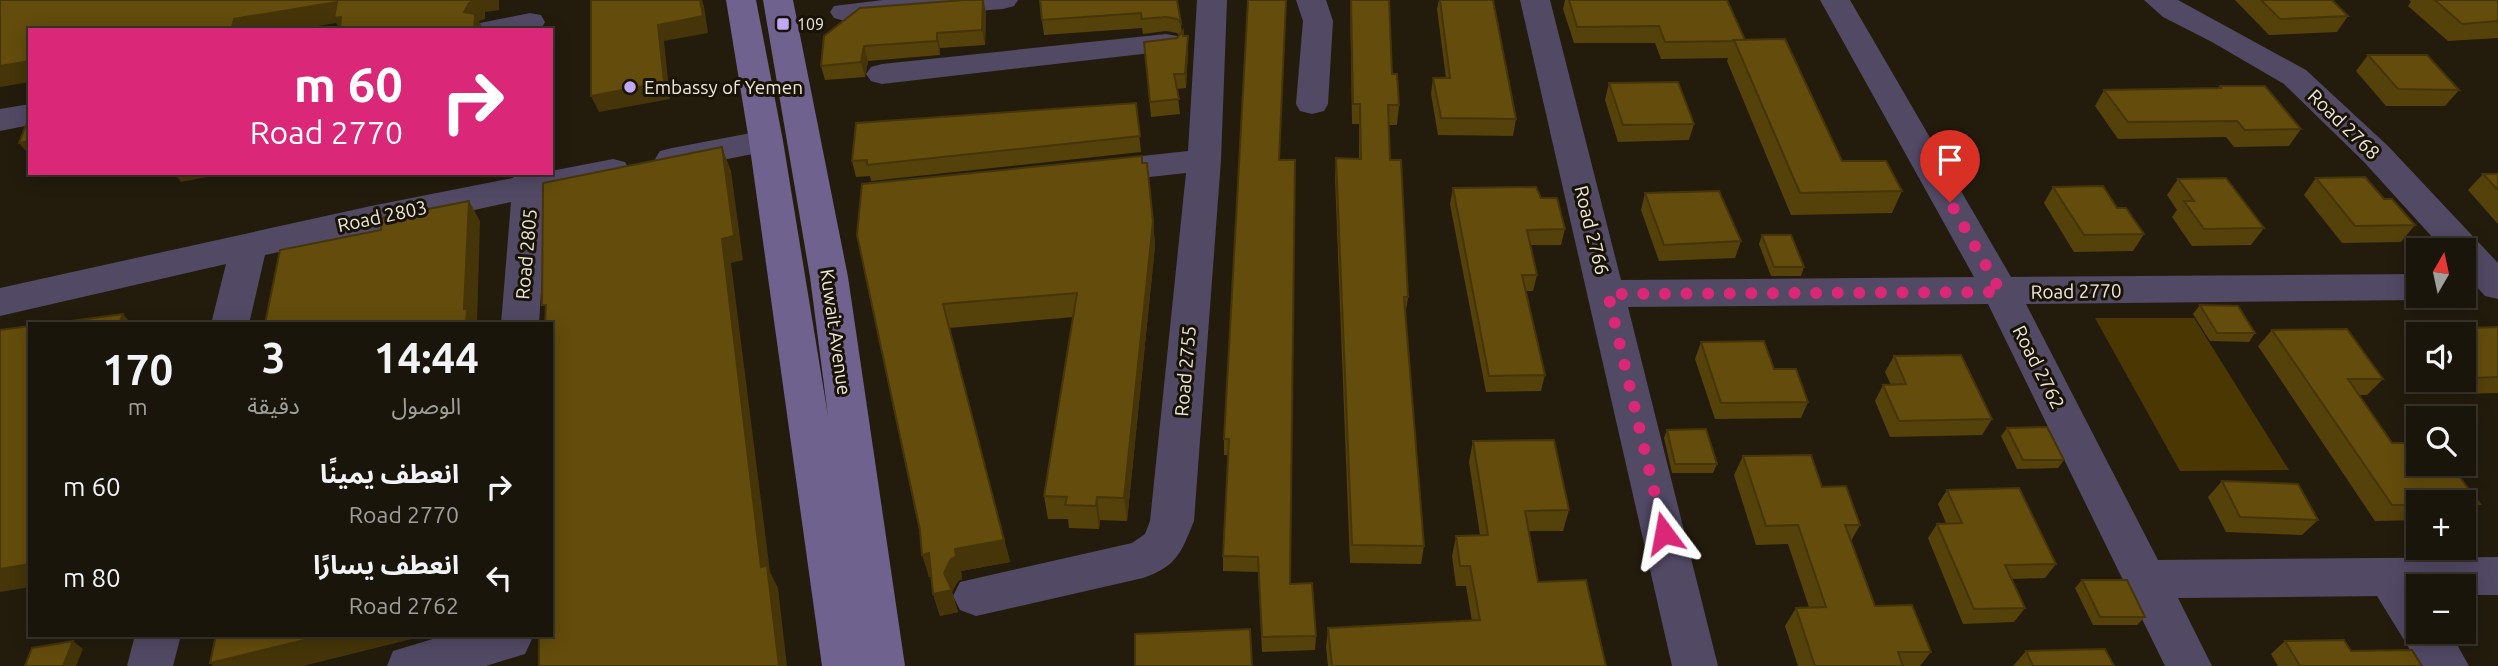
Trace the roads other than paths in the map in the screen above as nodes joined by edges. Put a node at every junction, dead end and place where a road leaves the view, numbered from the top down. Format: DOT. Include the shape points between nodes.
graph roads {
  1 [pos="741,0"];
  2 [pos="778,0"];
  3 [pos="1212,0"];
  4 [pos="1311,0"];
  5 [pos="1535,0"];
  6 [pos="1835,0"];
  7 [pos="2159,0"];
  8 [pos="845,12"];
  9 [pos="530,17"];
  10 [pos="1007,24"];
  11 [pos="497,28"];
  12 [pos="1166,43"];
  13 [pos="882,74"];
  14 [pos="1312,104"];
  15 [pos="28,114"];
  16 [pos="0,120"];
  17 [pos="766,141"];
  18 [pos="1204,160"];
  19 [pos="1066,175"];
  20 [pos="531,179"];
  21 [pos="248,248"];
  22 [pos="2406,287"];
  23 [pos="2476,287"];
  24 [pos="2498,287"];
  25 [pos="2001,292"];
  26 [pos="1608,294"];
  27 [pos="0,302"];
  28 [pos="230,322"];
  29 [pos="520,322"];
  30 [pos="2498,576"];
  31 [pos="2146,579"];
  32 [pos="2391,579"];
  33 [pos="976,596"];
  34 [pos="2406,603"];
  35 [pos="157,637"];
  36 [pos="2431,644"];
  37 [pos="509,647"];
  38 [pos="150,666"];
  39 [pos="410,666"];
  40 [pos="845,666"];
  41 [pos="882,666"];
  42 [pos="1695,666"];
  43 [pos="2189,666"];
  44 [pos="2445,666"];
  1 -- 17 [label="main road"];
  2 -- 41 [label="main road, Kuwait Avenue" via="829,277"];
  3 -- 18 [label="street, Road 2755"];
  4 -- 14 [label="street" via="1318,21"];
  5 -- 26 [label="street, Road 2766"];
  6 -- 25 [label="street, Road 2762"];
  7 -- 24 [label="street, Road 2768" via="2295,77 2376,154"];
  8 -- 10 [label="street"];
  9 -- 11 [label="street"];
  10 -- 12 [label="street"];
  10 -- 13 [label="street"];
  15 -- 16 [label="street"];
  17 -- 20 [label="street, Road 2803"];
  17 -- 40 [label="main road"];
  18 -- 19 [label="street"];
  18 -- 33 [label="street, Road 2755" via="1172,521 1162,546 1143,559"];
  20 -- 21 [label="street, Road 2803"];
  20 -- 29 [label="street, Road 2805"];
  21 -- 27 [label="street, Road 2803"];
  21 -- 28 [label="street"];
  22 -- 25 [label="street, Road 2770"];
  23 -- 24 [label="street"];
  25 -- 26 [label="street, Road 2770"];
  25 -- 31 [label="street, Road 2762"];
  26 -- 42 [label="street, Road 2766"];
  30 -- 32 [label="street"];
  31 -- 32 [label="street"];
  31 -- 43 [label="street, Road 2762"];
  32 -- 34 [label="street"];
  35 -- 38 [label="street"];
  36 -- 44 [label="street"];
  37 -- 39 [label="street"];
}
